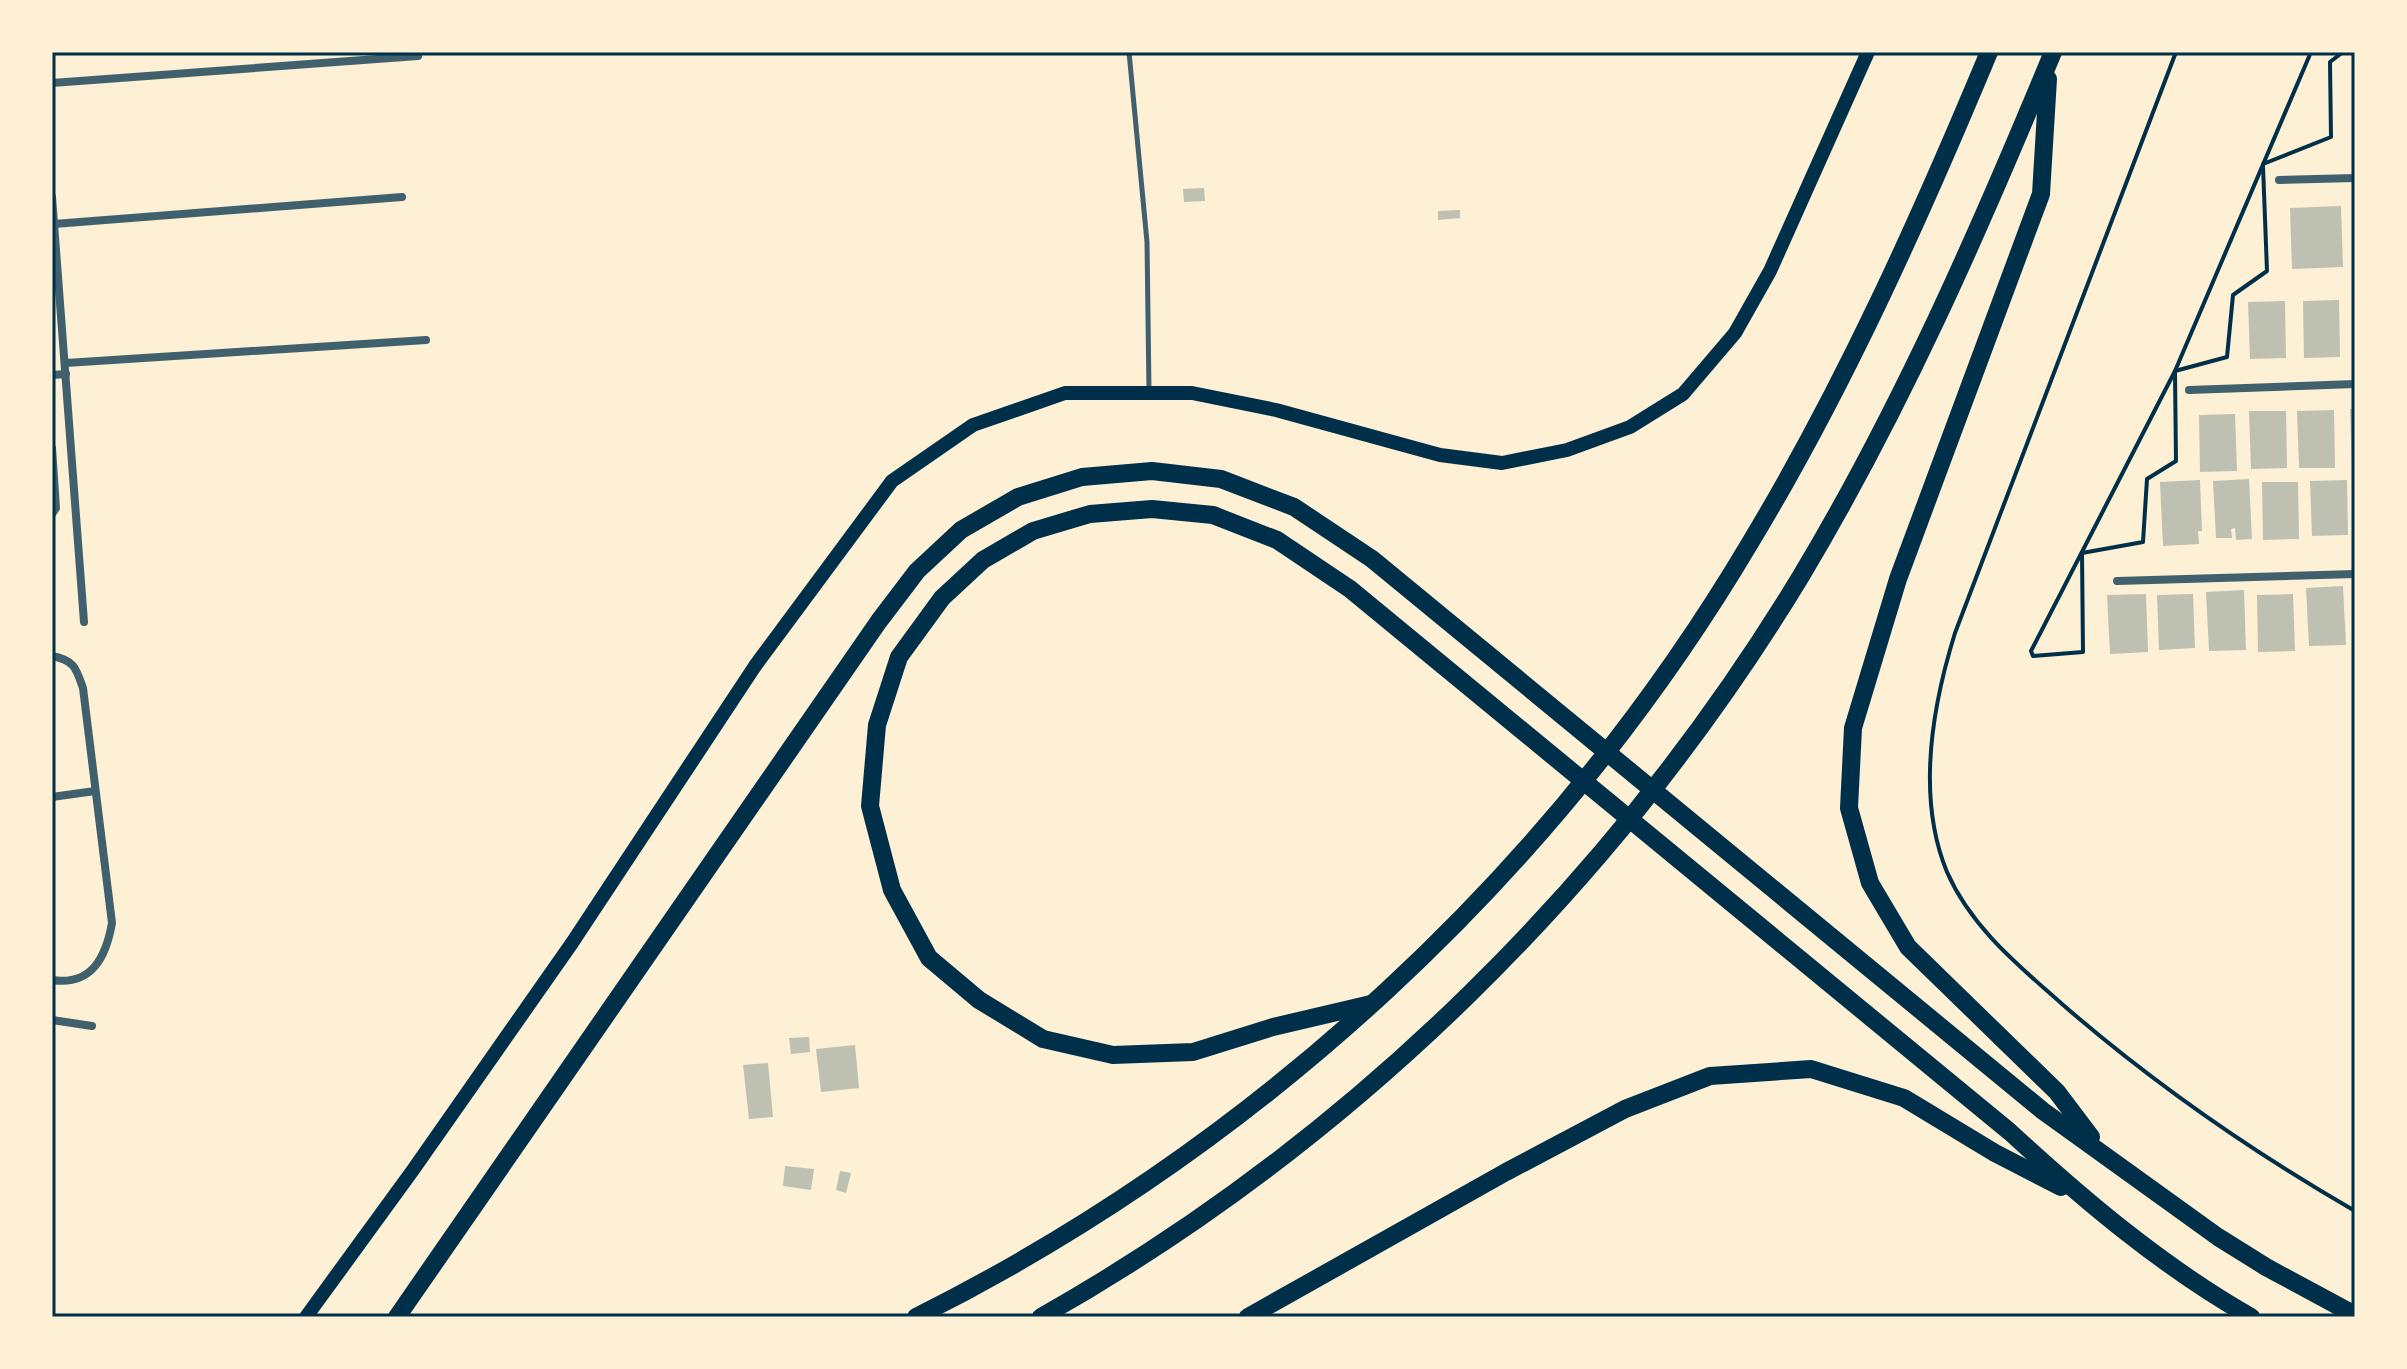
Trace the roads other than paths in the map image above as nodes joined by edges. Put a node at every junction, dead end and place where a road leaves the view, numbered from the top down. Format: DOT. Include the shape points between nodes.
graph roads {
  1 [pos="1129,52"];
  2 [pos="1868,52"];
  3 [pos="1989,52"];
  4 [pos="418,56"];
  5 [pos="2051,58"];
  6 [pos="52,83"];
  7 [pos="2355,178"];
  8 [pos="2279,180"];
  9 [pos="52,197"];
  10 [pos="402,197"];
  11 [pos="54,224"];
  12 [pos="426,340"];
  13 [pos="65,351"];
  14 [pos="54,352"];
  15 [pos="66,363"];
  16 [pos="66,374"];
  17 [pos="52,375"];
  18 [pos="2355,384"];
  19 [pos="2189,390"];
  20 [pos="1149,393"];
  21 [pos="52,448"];
  22 [pos="52,514"];
  23 [pos="2355,574"];
  24 [pos="2117,581"];
  25 [pos="84,622"];
  26 [pos="52,656"];
  27 [pos="95,791"];
  28 [pos="52,797"];
  29 [pos="52,980"];
  30 [pos="1371,1004"];
  31 [pos="52,1020"];
  32 [pos="92,1026"];
  33 [pos="2103,1152"];
  34 [pos="2083,1199"];
  35 [pos="2355,1315"];
  36 [pos="306,1317"];
  37 [pos="397,1317"];
  38 [pos="916,1317"];
  39 [pos="1041,1317"];
  40 [pos="1248,1317"];
  41 [pos="2251,1317"];
  1 -- 20 [label="lane" via="1147,242"];
  2 -- 20 [label="main road" via="1770,271 1735,333 1683,394 1630,427 1567,450 1502,463 1440,455 1192,393"];
  3 -- 30 [label="highway" via="1835,390 1749,546 1661,679 1564,803 1476,903"];
  4 -- 6 [label="street"];
  5 -- 33 [label="highway" via="2041,194 1898,579 1853,728 1849,808 1870,883 1908,947 2057,1092"];
  5 -- 39 [label="highway" via="1934,326 1846,497 1757,645 1662,778 1558,902 1392,1066 1212,1208"];
  7 -- 8 [label="street"];
  9 -- 11 [label="street"];
  10 -- 11 [label="street"];
  11 -- 13 [label="street"];
  12 -- 15 [label="street"];
  13 -- 14 [label="street"];
  13 -- 15 [label="street"];
  15 -- 16 [label="street"];
  16 -- 17 [label="street"];
  16 -- 25 [label="street"];
  18 -- 19 [label="street"];
  20 -- 36 [label="main road" via="1065,393 973,425 892,481 755,666 572,943"];
  21 -- 22 [label="street"];
  23 -- 24 [label="street"];
  26 -- 27 [label="street" via="66,659 76,669 83,688"];
  27 -- 28 [label="street"];
  27 -- 29 [label="street" via="112,923 109,944 88,973 74,980"];
  30 -- 34 [label="highway" via="1193,1052 1113,1055 1043,1039 979,1000 929,958 892,890 870,806 877,725 899,657 942,598 983,560 1033,531 1090,514 1152,509 1213,515 1277,540 1350,589 1524,731 2010,1132"];
  30 -- 38 [label="highway" via="1268,1093 1167,1167 1032,1254"];
  31 -- 32 [label="street"];
  33 -- 35 [label="highway" via="2218,1237"];
  33 -- 37 [label="highway" via="2043,1111 1372,559 1294,507 1221,479 1152,471 1082,477 1018,497 961,530 917,571"];
  34 -- 40 [label="highway" via="1904,1098 1811,1069 1710,1076 1625,1109"];
  34 -- 41 [label="highway"];
}
